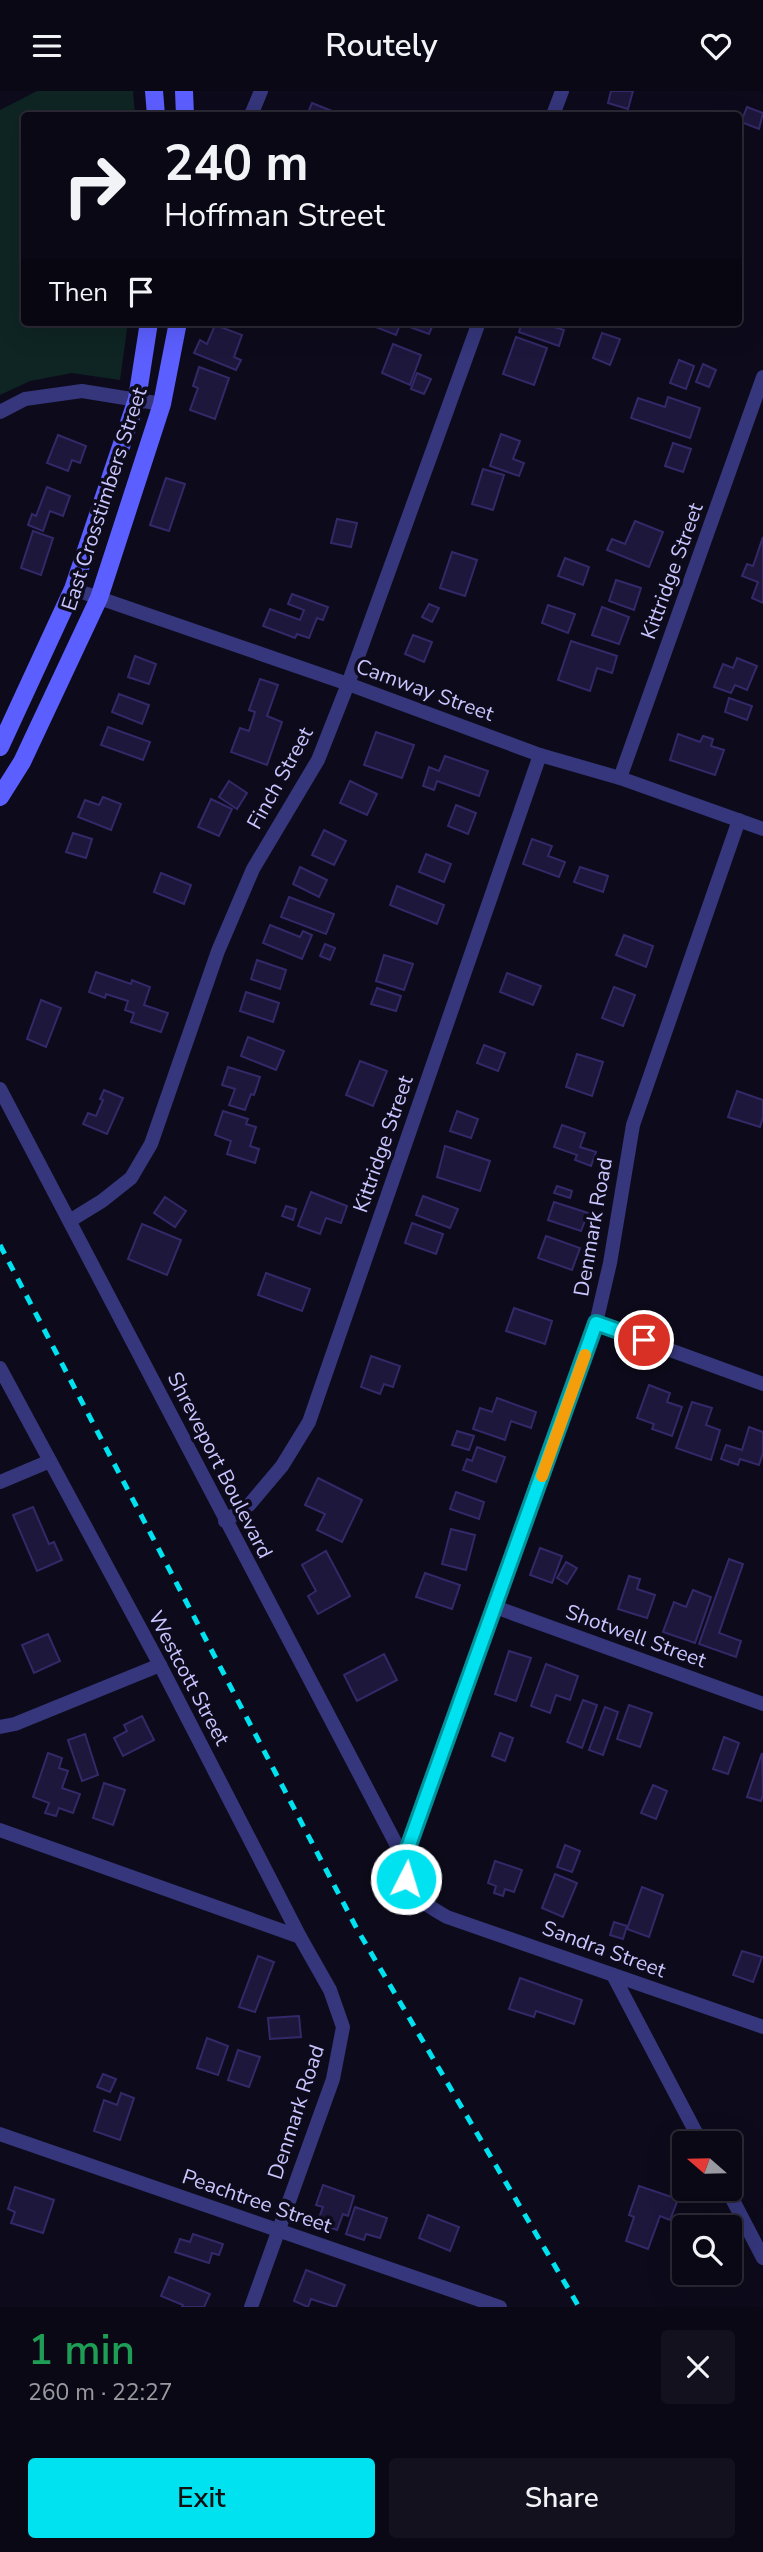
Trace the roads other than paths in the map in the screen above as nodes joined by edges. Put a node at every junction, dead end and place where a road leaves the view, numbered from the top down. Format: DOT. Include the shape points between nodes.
graph roads {
  1 [pos="155,91"];
  2 [pos="184,91"];
  3 [pos="261,91"];
  4 [pos="562,91"];
  5 [pos="156,112"];
  6 [pos="185,112"];
  7 [pos="252,112"];
  8 [pos="554,112"];
  9 [pos="148,326"];
  10 [pos="177,326"];
  11 [pos="478,326"];
  12 [pos="763,377"];
  13 [pos="136,399"];
  14 [pos="162,404"];
  15 [pos="0,412"];
  16 [pos="73,589"];
  17 [pos="99,598"];
  18 [pos="348,684"];
  19 [pos="0,747"];
  20 [pos="540,755"];
  21 [pos="620,778"];
  22 [pos="0,797"];
  23 [pos="739,820"];
  24 [pos="763,829"];
  25 [pos="0,1089"];
  26 [pos="71,1220"];
  27 [pos="596,1323"];
  28 [pos="0,1369"];
  29 [pos="763,1384"];
  30 [pos="50,1461"];
  31 [pos="0,1482"];
  32 [pos="225,1521"];
  33 [pos="495,1608"];
  34 [pos="160,1665"];
  35 [pos="763,1704"];
  36 [pos="0,1727"];
  37 [pos="0,1830"];
  38 [pos="404,1859"];
  39 [pos="300,1937"];
  40 [pos="613,1975"];
  41 [pos="337,2008"];
  42 [pos="763,2027"];
  43 [pos="695,2131"];
  44 [pos="0,2134"];
  45 [pos="733,2201"];
  46 [pos="278,2230"];
  47 [pos="763,2258"];
  48 [pos="251,2307"];
  49 [pos="500,2307"];
  1 -- 5 [label="main road"];
  2 -- 6 [label="main road"];
  3 -- 7 [label="street"];
  4 -- 8 [label="street"];
  9 -- 13 [label="main road, East Crosstimbers Street"];
  10 -- 14 [label="main road, East Crosstimbers Street"];
  11 -- 18 [label="street, Finch Street"];
  12 -- 21 [label="street, Kittridge Street"];
  13 -- 14 [label="street"];
  13 -- 15 [label="street" via="82,391 25,399"];
  13 -- 16 [label="main road, East Crosstimbers Street"];
  14 -- 17 [label="main road, East Crosstimbers Street"];
  16 -- 17 [label="street, Camway Street"];
  16 -- 19 [label="main road, East Crosstimbers Street"];
  17 -- 18 [label="street, Camway Street"];
  17 -- 22 [label="main road, East Crosstimbers Street" via="22,762"];
  18 -- 20 [label="street, Camway Street"];
  18 -- 26 [label="street, Finch Street" via="318,760 243,892 213,963 151,1144 131,1178"];
  20 -- 21 [label="street, Camway Street"];
  20 -- 32 [label="street, Kittridge Street" via="309,1422 282,1466 248,1505"];
  21 -- 23 [label="street, Camway Street"];
  23 -- 24 [label="street, Camway Street"];
  23 -- 27 [label="street, Denmark Road" via="633,1125"];
  25 -- 26 [label="street, Shreveport Boulevard"];
  26 -- 32 [label="street, Shreveport Boulevard"];
  27 -- 29 [label="street"];
  27 -- 33 [label="street, Denmark Road"];
  28 -- 30 [label="street, Westcott Street"];
  30 -- 31 [label="street"];
  30 -- 34 [label="street, Westcott Street"];
  32 -- 38 [label="street, Shreveport Boulevard"];
  33 -- 35 [label="street, Shotwell Street"];
  33 -- 38 [label="street, Denmark Road"];
  34 -- 36 [label="street"];
  34 -- 39 [label="street, Westcott Street"];
  37 -- 39 [label="street"];
  38 -- 40 [label="street, Sandra Street" via="406,1879 418,1900 447,1917"];
  39 -- 41 [label="street, Westcott Street"];
  40 -- 42 [label="street, Sandra Street"];
  40 -- 43 [label="street"];
  41 -- 46 [label="street, Denmark Road" via="343,2027 335,2071"];
  44 -- 46 [label="street, Peachtree Street"];
  45 -- 47 [label="street"];
  46 -- 48 [label="street, Denmark Road"];
  46 -- 49 [label="street, Peachtree Street"];
}
